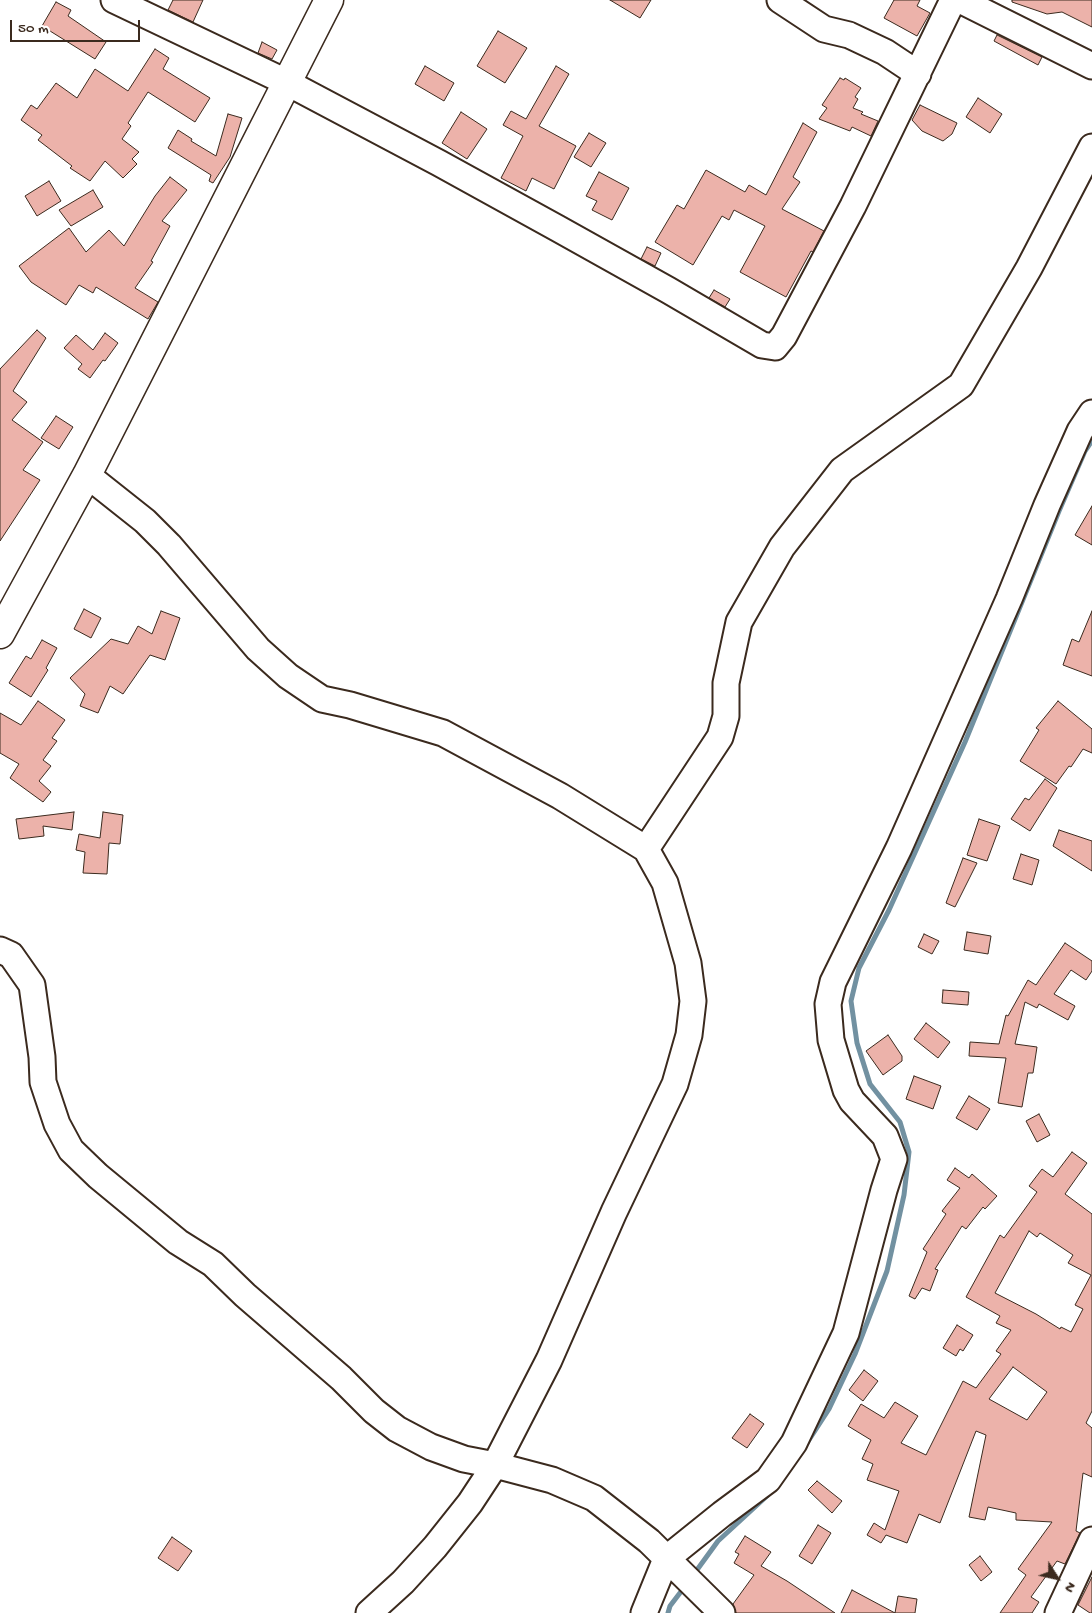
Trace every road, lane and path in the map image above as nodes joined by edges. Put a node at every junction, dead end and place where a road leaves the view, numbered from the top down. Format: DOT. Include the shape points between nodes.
graph roads {
  1 [pos="114,0"];
  2 [pos="329,0"];
  3 [pos="780,0"];
  4 [pos="953,0"];
  5 [pos="960,0"];
  6 [pos="1092,66"];
  7 [pos="918,74"];
  8 [pos="286,82"];
  9 [pos="1092,147"];
  10 [pos="1092,413"];
  11 [pos="87,475"];
  12 [pos="0,634"];
  13 [pos="646,849"];
  14 [pos="0,950"];
  15 [pos="495,1465"];
  16 [pos="1092,1540"];
  17 [pos="680,1573"];
  18 [pos="369,1613"];
  19 [pos="644,1613"];
  20 [pos="722,1613"];
  21 [pos="1058,1613"];
  1 -- 8 [label="street"];
  2 -- 8 [label="main road"];
  3 -- 7 [label="street" via="824,29 850,35 885,52"];
  4 -- 7 [label="street"];
  5 -- 6 [label="street"];
  7 -- 8 [label="street" via="853,206 784,336 775,347 762,345 540,219"];
  8 -- 11 [label="main road"];
  9 -- 13 [label="street" via="1029,268 961,385 842,470 782,547 739,622 726,684 726,716 720,737"];
  10 -- 17 [label="street" via="1080,431 1050,497 899,848 833,982 828,1004 831,1040 846,1090 852,1101 885,1136 894,1159 846,1333 794,1443 768,1480 722,1514"];
  11 -- 12 [label="main road"];
  11 -- 13 [label="street" via="151,527 258,649 288,676 322,698 443,733 560,796"];
  13 -- 15 [label="street" via="665,883 688,963 693,1001 689,1035 676,1084 614,1212 549,1360"];
  14 -- 15 [label="street" via="11,956 32,985 43,1082 57,1124 71,1150 178,1242 214,1264 397,1429 464,1460"];
  15 -- 17 [label="street" via="552,1480 594,1498 649,1542"];
  15 -- 18 [label="street" via="436,1547"];
  16 -- 21 [label="street"];
  17 -- 19 [label="street"];
  17 -- 20 [label="street"];
}
